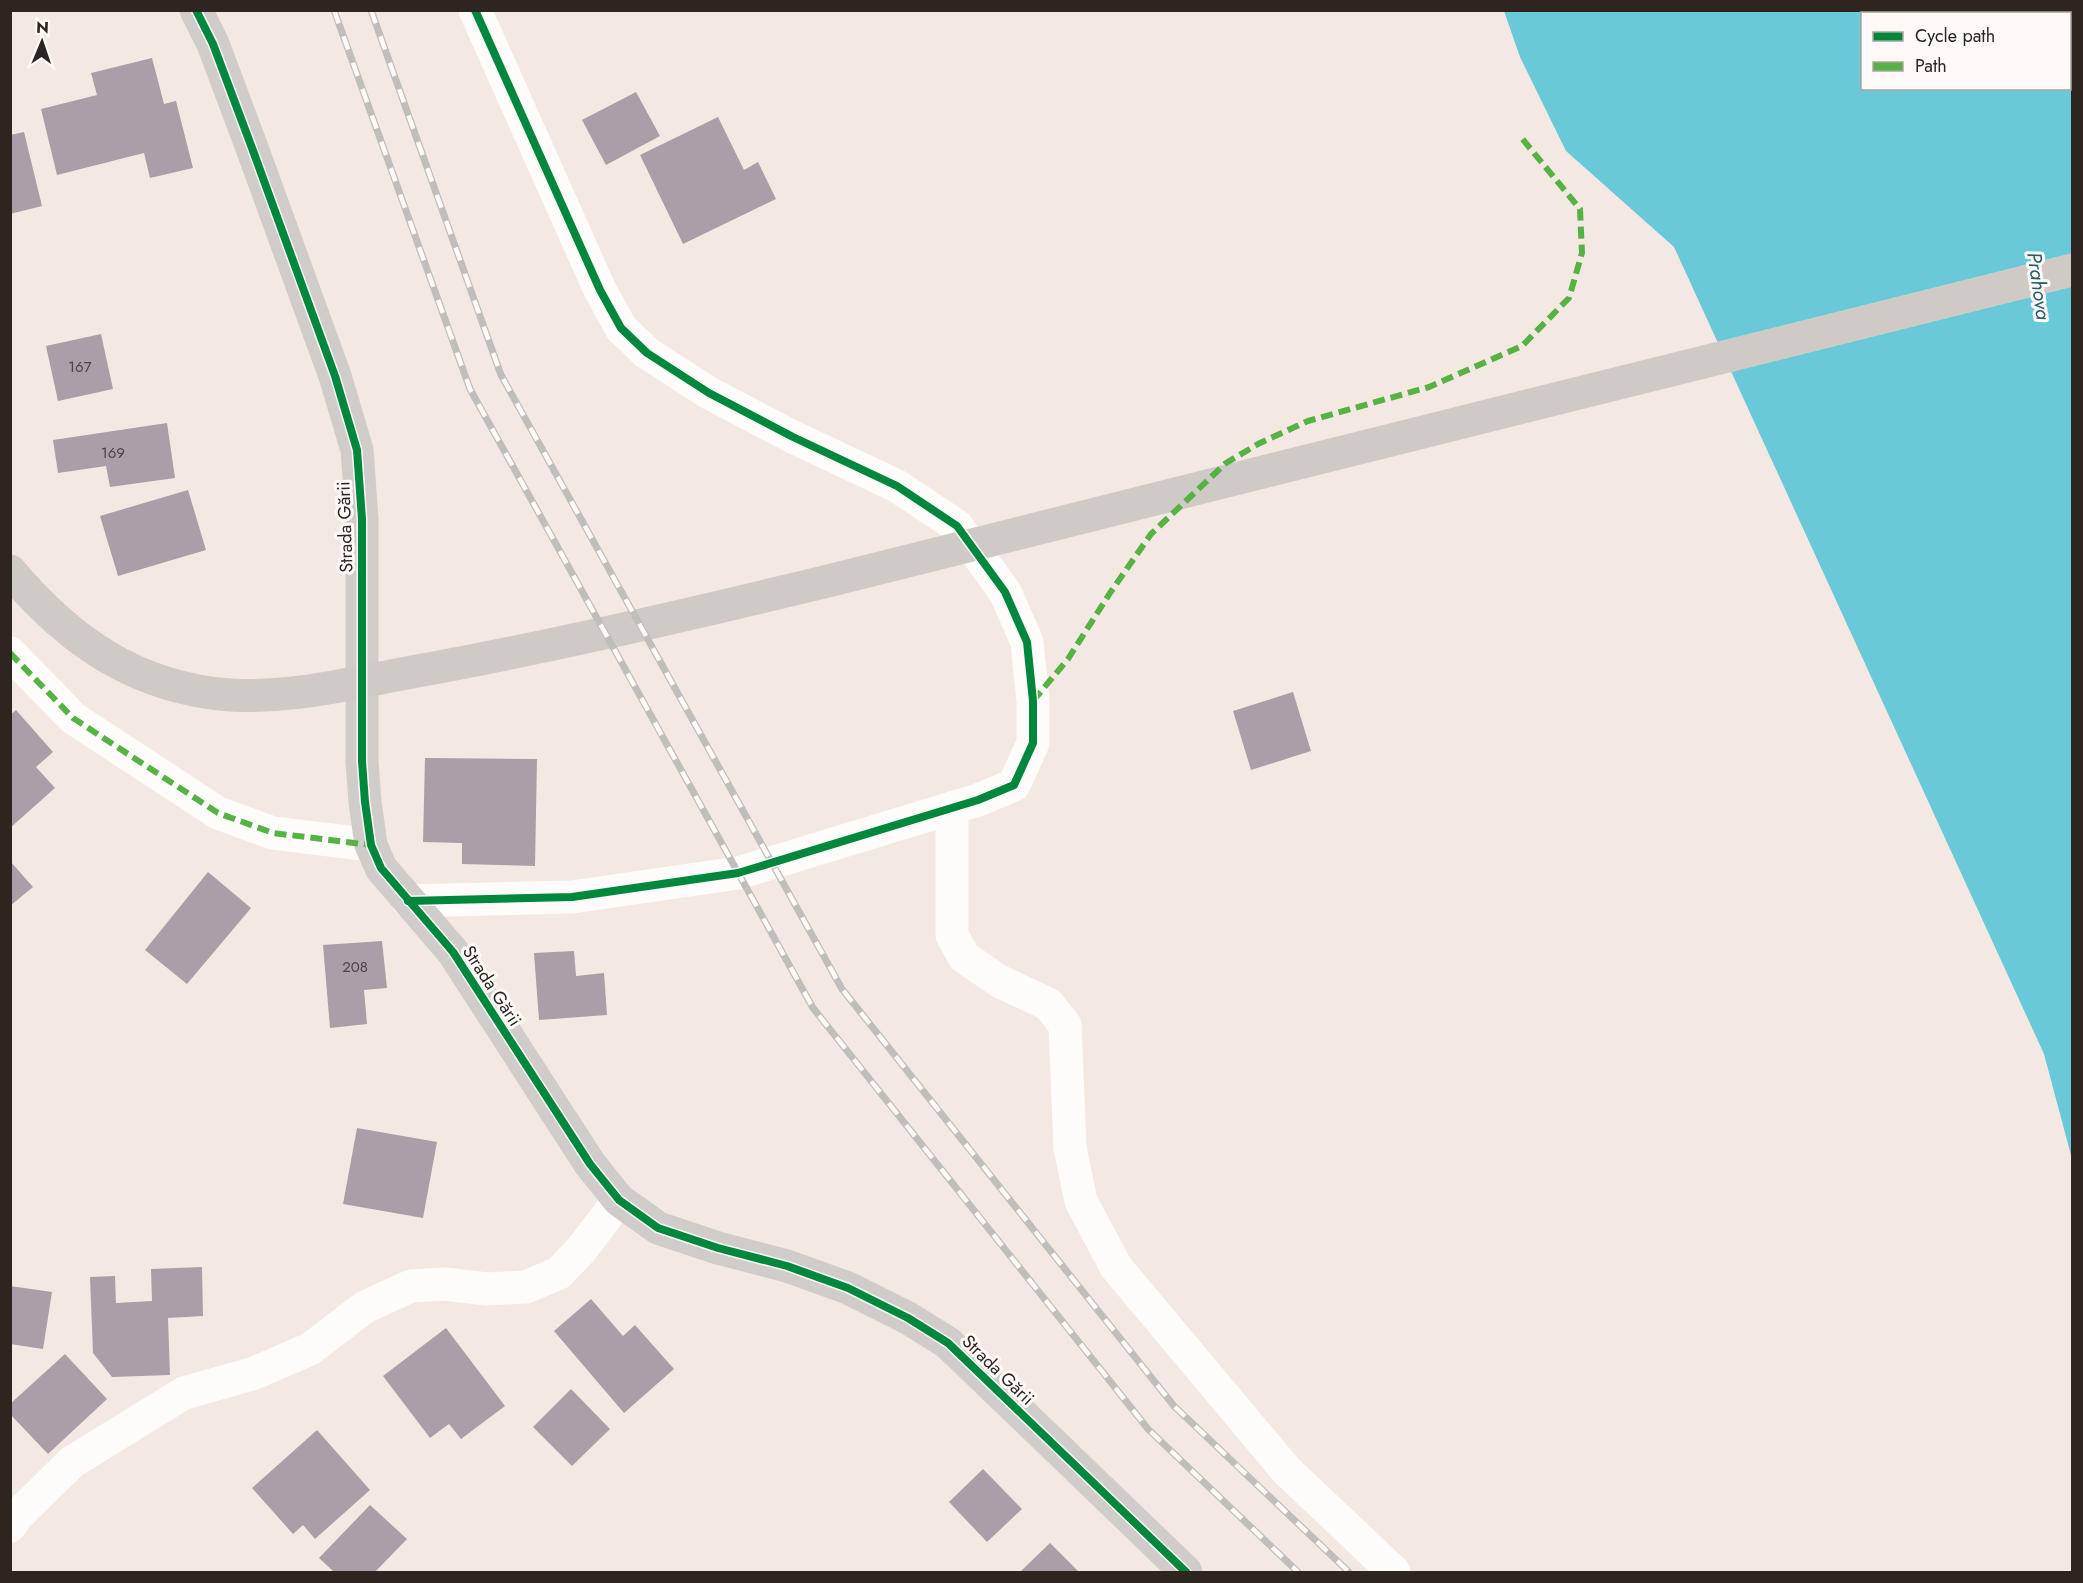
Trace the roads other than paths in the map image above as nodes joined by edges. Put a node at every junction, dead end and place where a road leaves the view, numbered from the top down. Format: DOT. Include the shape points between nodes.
graph roads {
  1 [pos="196,10"];
  2 [pos="475,10"];
  3 [pos="2073,270"];
  4 [pos="10,571"];
  5 [pos="10,653"];
  6 [pos="952,808"];
  7 [pos="372,846"];
  8 [pos="408,901"];
  9 [pos="619,1200"];
  10 [pos="10,1526"];
  11 [pos="1186,1572"];
  12 [pos="1394,1572"];
  1 -- 7 [label="street, Strada Gării" via="252,148 335,376 357,450 362,519 362,761"];
  2 -- 6 [label="street" via="600,290 621,328 647,353 709,393 897,486 957,526 1005,592 1026,642 1033,743 1014,785"];
  3 -- 4 [label="main road" via="757,598 489,658 288,695 201,691 142,675 76,636 40,606"];
  5 -- 7 [label="street" via="73,718 218,813 273,833"];
  6 -- 8 [label="street" via="738,873 572,897"];
  6 -- 12 [label="street" via="952,935 964,957 999,981 1048,1004 1065,1025 1070,1148 1081,1201 1116,1267 1287,1471"];
  7 -- 8 [label="street, Strada Gării" via="381,868"];
  8 -- 9 [label="street, Strada Gării" via="453,952 590,1164"];
  9 -- 10 [label="street" via="560,1273 526,1287 411,1286 365,1307 310,1349 252,1374 184,1393 72,1462"];
  9 -- 11 [label="street, Strada Gării" via="658,1228 848,1288 908,1317 948,1343"];
}
